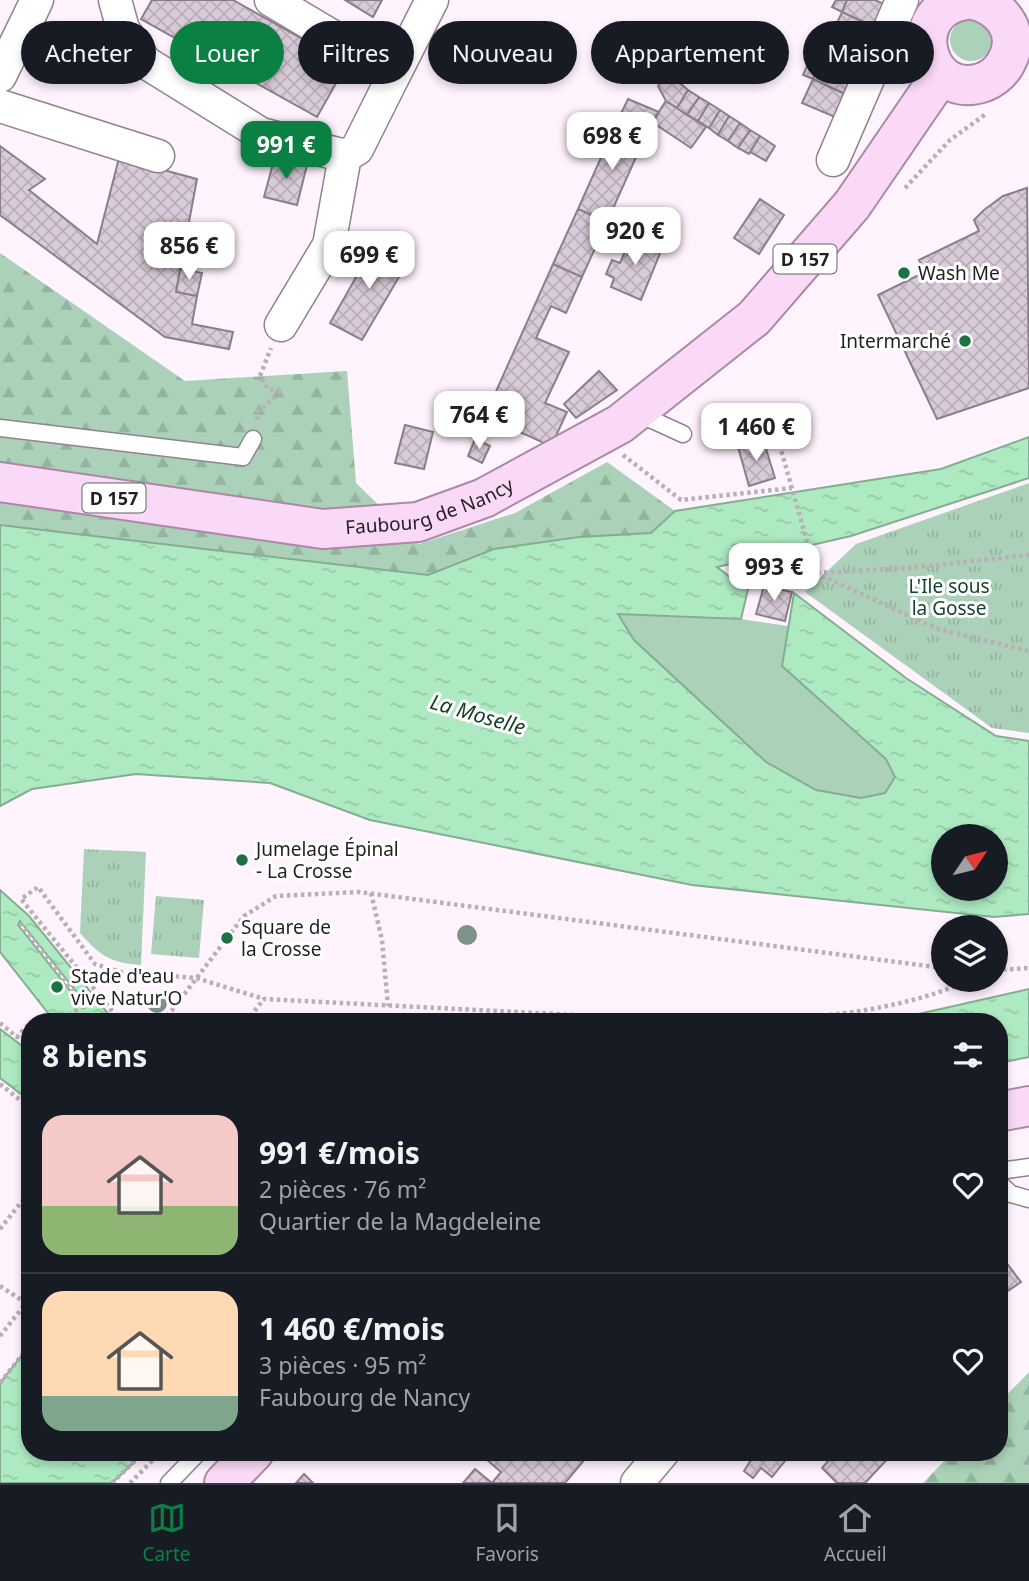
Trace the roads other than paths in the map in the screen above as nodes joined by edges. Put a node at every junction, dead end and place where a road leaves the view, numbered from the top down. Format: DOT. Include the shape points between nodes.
graph roads {
  1 [pos="37,0"];
  2 [pos="115,0"];
  3 [pos="271,0"];
  4 [pos="432,0"];
  5 [pos="970,18"];
  6 [pos="306,21"];
  7 [pos="414,36"];
  8 [pos="941,75"];
  9 [pos="0,76"];
  10 [pos="390,84"];
  11 [pos="0,106"];
  12 [pos="158,156"];
  13 [pos="345,156"];
  14 [pos="833,160"];
  15 [pos="281,325"];
  16 [pos="635,412"];
  17 [pos="0,428"];
  18 [pos="683,433"];
  19 [pos="253,439"];
  20 [pos="0,482"];
  21 [pos="1029,1106"];
  22 [pos="1008,1110"];
  23 [pos="1029,1167"];
  24 [pos="1008,1170"];
  25 [pos="1008,1191"];
  26 [pos="1029,1199"];
  27 [pos="190,1461"];
  28 [pos="245,1461"];
  29 [pos="655,1461"];
  30 [pos="169,1483"];
  31 [pos="224,1483"];
  32 [pos="637,1483"];
  1 -- 9 [label="street"];
  2 -- 13 [label="street" via="123,29 145,62 261,134"];
  3 -- 6 [label="street"];
  4 -- 7 [label="street"];
  5 -- 8 [label="main road" via="927,48"];
  5 -- 8 [label="main road" via="992,79 975,85"];
  5 -- 14 [label="street"];
  8 -- 16 [label="main road, Faubourg de Nancy / D 157" via="852,205 754,318"];
  10 -- 13 [label="street" via="357,149"];
  11 -- 12 [label="street"];
  13 -- 15 [label="street" via="329,245"];
  16 -- 18 [label="lane"];
  16 -- 20 [label="main road, Faubourg de Nancy / D 157" via="484,499 418,522 364,528 323,529"];
  17 -- 19 [label="lane" via="243,457"];
  21 -- 22 [label="main road"];
  23 -- 24 [label="lane"];
  25 -- 26 [label="lane"];
  27 -- 30 [label="lane"];
  28 -- 31 [label="main road"];
  29 -- 32 [label="street"];
}
